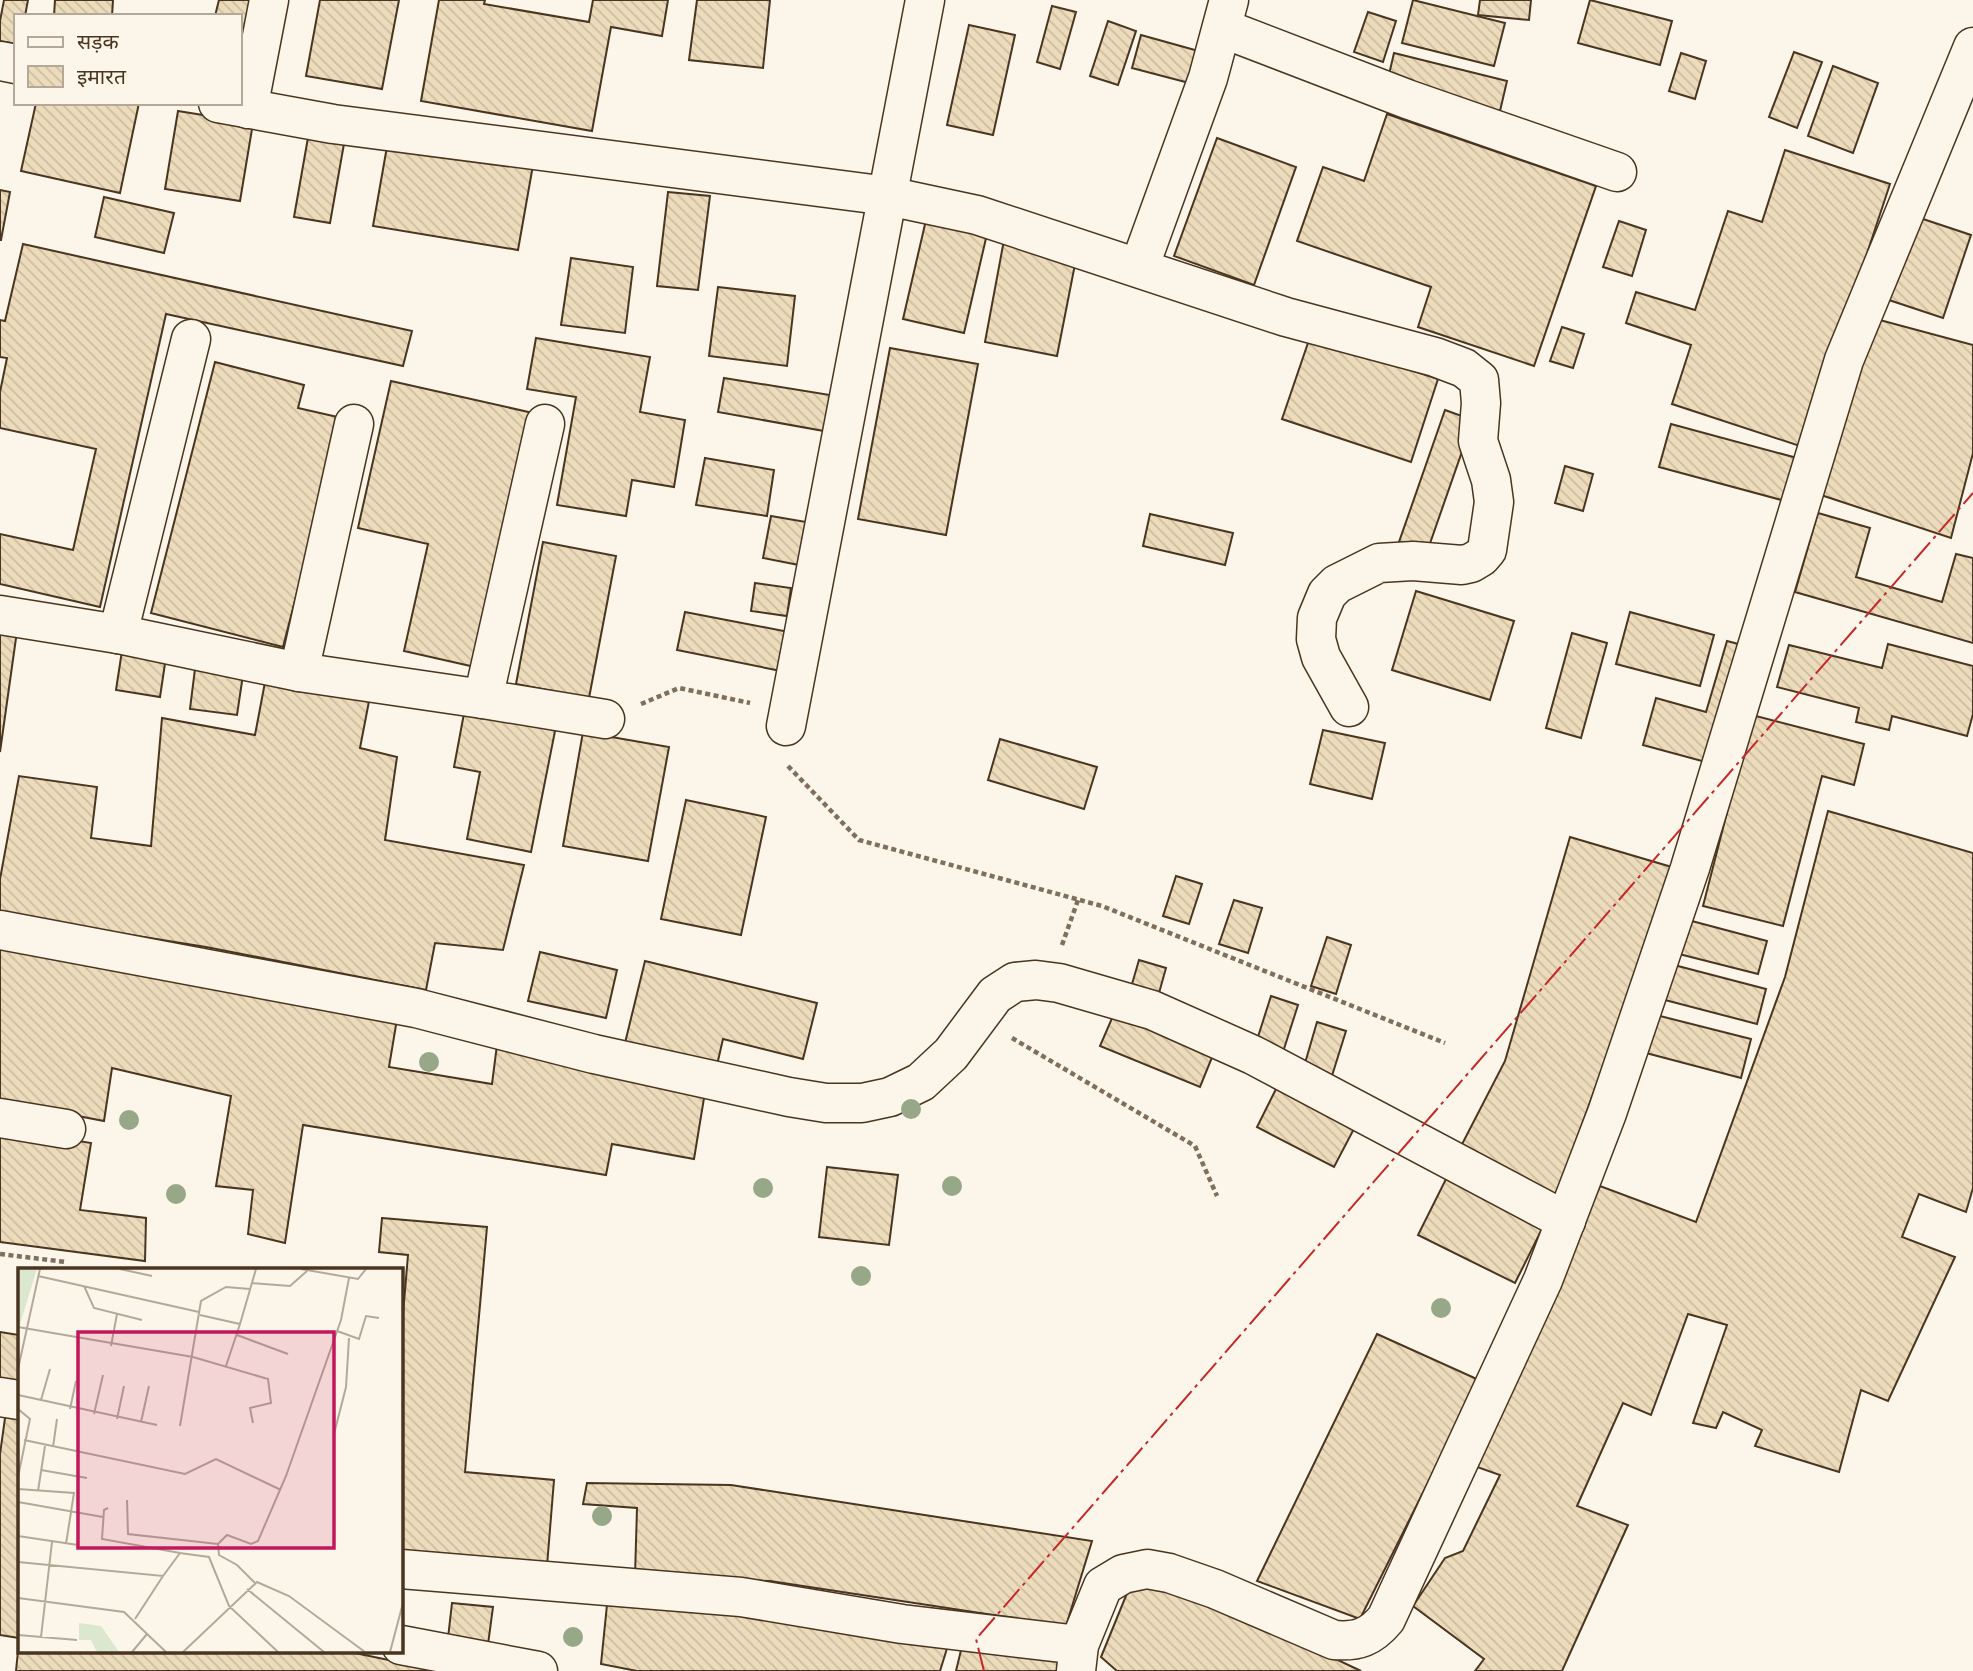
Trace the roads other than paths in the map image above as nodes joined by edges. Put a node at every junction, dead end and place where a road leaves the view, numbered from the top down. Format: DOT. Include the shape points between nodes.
graph roads {
  1 [pos="269,0"];
  2 [pos="925,0"];
  3 [pos="1226,14"];
  4 [pos="1973,47"];
  5 [pos="242,80"];
  6 [pos="233,106"];
  7 [pos="1617,173"];
  8 [pos="888,195"];
  9 [pos="1139,268"];
  10 [pos="191,339"];
  11 [pos="354,424"];
  12 [pos="545,424"];
  13 [pos="0,615"];
  14 [pos="118,634"];
  15 [pos="299,672"];
  16 [pos="483,699"];
  17 [pos="1349,706"];
  18 [pos="604,719"];
  19 [pos="786,726"];
  20 [pos="0,930"];
  21 [pos="0,1118"];
  22 [pos="66,1129"];
  23 [pos="1566,1221"];
  24 [pos="0,1397"];
  25 [pos="18,1400"];
  26 [pos="402,1569"];
  27 [pos="402,1645"];
  28 [pos="1078,1658"];
  29 [pos="538,1671"];
  1 -- 5 [label="street"];
  2 -- 8 [label="street"];
  3 -- 7 [label="street" via="1407,99"];
  3 -- 9 [label="street" via="1208,78"];
  4 -- 23 [label="street" via="1844,360 1690,868"];
  6 -- 8 [label="street" via="333,124"];
  8 -- 9 [label="street" via="977,215"];
  8 -- 19 [label="street"];
  9 -- 17 [label="street" via="1286,317 1435,357 1464,368 1479,380 1478,442 1494,502 1487,550 1471,564 1379,564 1337,584 1327,594 1317,618 1316,639"];
  10 -- 14 [label="street"];
  11 -- 15 [label="street"];
  12 -- 16 [label="street"];
  13 -- 14 [label="street"];
  14 -- 15 [label="street"];
  15 -- 16 [label="street"];
  16 -- 18 [label="street"];
  20 -- 23 [label="street" via="416,1008 594,1054 826,1103 890,1097 920,1082 951,1054 995,995 1016,982 1059,983 1152,1010 1253,1055"];
  21 -- 22 [label="street"];
  23 -- 28 [label="street" via="1386,1619 1375,1632 1350,1642 1334,1640 1215,1589 1147,1569 1123,1574 1103,1586"];
  24 -- 25 [label="street"];
  26 -- 28 [label="street" via="741,1597"];
  27 -- 29 [label="street"];
}
